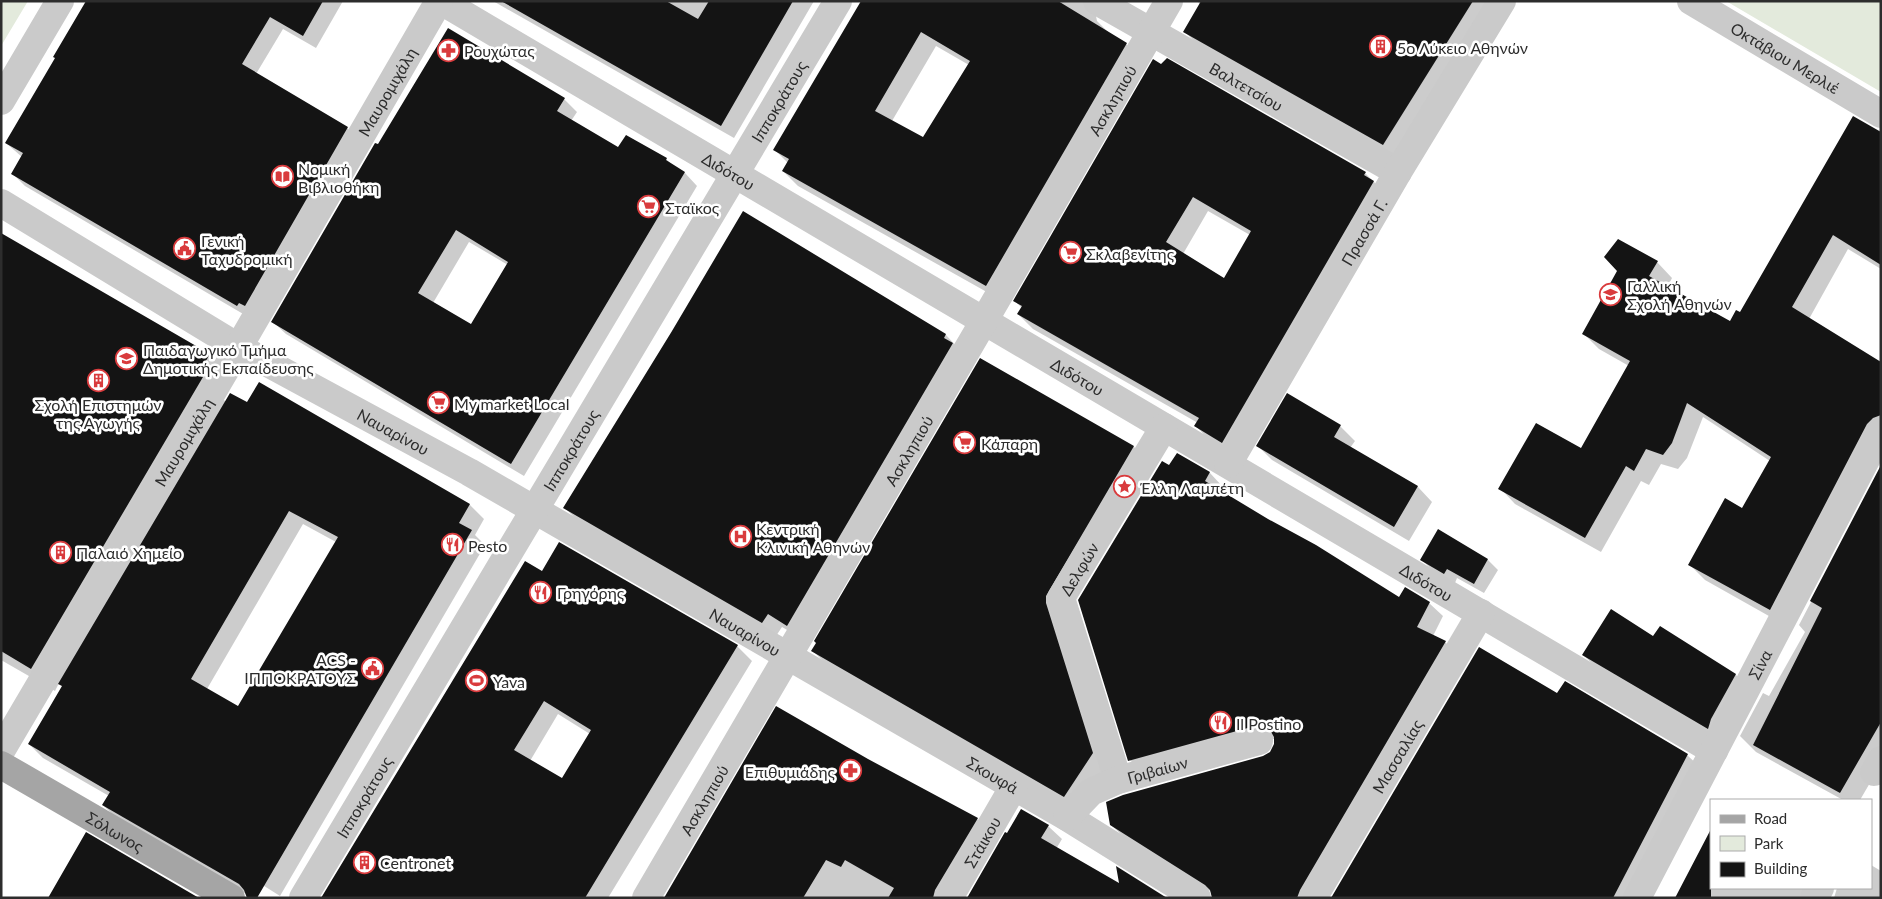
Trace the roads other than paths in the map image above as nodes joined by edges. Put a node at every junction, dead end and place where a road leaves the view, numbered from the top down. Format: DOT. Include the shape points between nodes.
graph roads {
  1 [pos="60,1"];
  2 [pos="440,1"];
  3 [pos="838,1"];
  4 [pos="1097,1"];
  5 [pos="1169,1"];
  6 [pos="1502,1"];
  7 [pos="1691,1"];
  8 [pos="1152,32"];
  9 [pos="1,101"];
  10 [pos="1881,114"];
  11 [pos="1398,172"];
  12 [pos="735,174"];
  13 [pos="1,203"];
  14 [pos="984,321"];
  15 [pos="238,347"];
  16 [pos="1164,427"];
  17 [pos="1881,431"];
  18 [pos="1228,464"];
  19 [pos="535,510"];
  20 [pos="1481,613"];
  21 [pos="788,656"];
  22 [pos="1259,741"];
  23 [pos="1,751"];
  24 [pos="1714,751"];
  25 [pos="1,765"];
  26 [pos="1118,780"];
  27 [pos="1014,786"];
  28 [pos="1067,817"];
  29 [pos="231,898"];
  30 [pos="303,898"];
  31 [pos="646,898"];
  32 [pos="949,898"];
  33 [pos="1196,898"];
  34 [pos="1312,898"];
  35 [pos="1637,898"];
  1 -- 9 [label="street"];
  2 -- 12 [label="street, Διδότου"];
  2 -- 15 [label="street, Μαυρομιχάλη"];
  3 -- 12 [label="street, Ιπποκράτους"];
  4 -- 8 [label="street, Βαλτετσίου"];
  5 -- 8 [label="street, Ασκληπιού"];
  6 -- 11 [label="street, Πρασσά Γ."];
  7 -- 10 [label="street, Οκτάβιου Μερλιέ"];
  8 -- 11 [label="street, Βαλτετσίου"];
  8 -- 14 [label="street, Ασκληπιού"];
  11 -- 18 [label="street, Πρασσά Γ."];
  12 -- 14 [label="street, Διδότου"];
  12 -- 19 [label="street, Ιπποκράτους"];
  13 -- 15 [label="street, Ναυαρίνου"];
  14 -- 16 [label="street, Διδότου"];
  14 -- 21 [label="street, Ασκληπιού"];
  15 -- 19 [label="street, Ναυαρίνου"];
  15 -- 23 [label="street, Μαυρομιχάλη"];
  16 -- 18 [label="street, Διδότου"];
  16 -- 26 [label="street, Δελφών" via="1061,598"];
  17 -- 24 [label="street, Σίνα"];
  18 -- 20 [label="street, Διδότου"];
  19 -- 21 [label="street, Ναυαρίνου"];
  19 -- 30 [label="street, Ιπποκράτους"];
  20 -- 24 [label="street, Διδότου"];
  20 -- 34 [label="street, Μασσαλίας"];
  21 -- 27 [label="street, Σκουφά"];
  21 -- 31 [label="street, Ασκληπιού"];
  22 -- 26 [label="street, Γριβαίων"];
  24 -- 35 [label="street, Σίνα"];
  25 -- 29 [label="main road, Σόλωνος"];
  26 -- 28 [label="street, Γριβαίων" via="1091,792"];
  27 -- 28 [label="street, Σκουφά"];
  27 -- 32 [label="street, Στάικου"];
  28 -- 33 [label="street, Σκουφά"];
}
